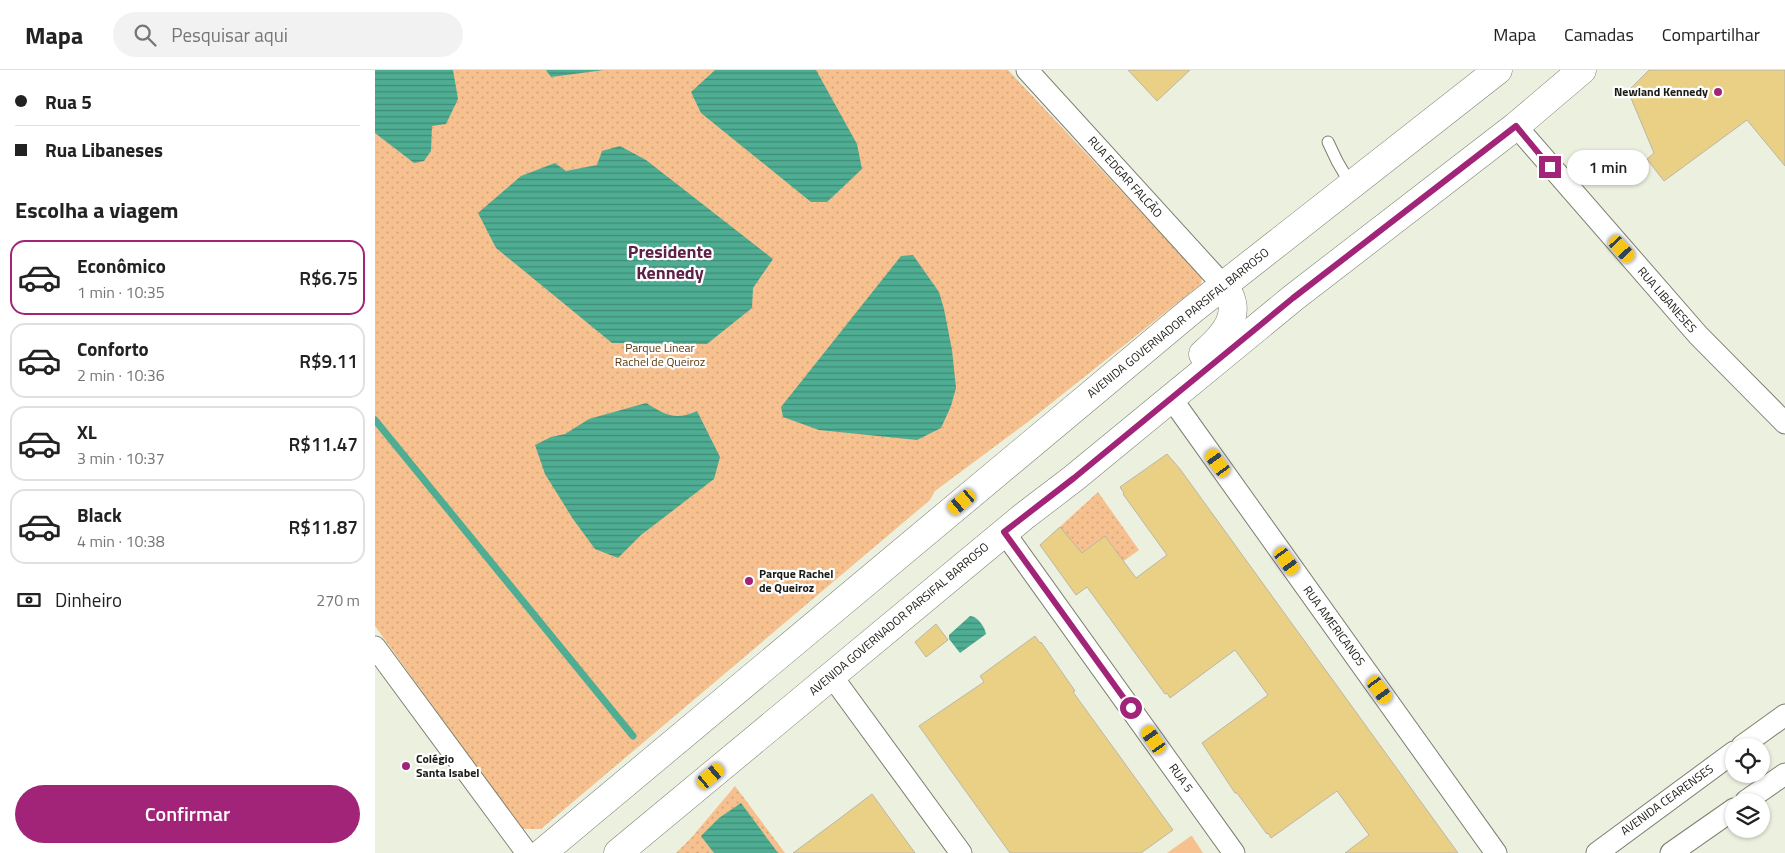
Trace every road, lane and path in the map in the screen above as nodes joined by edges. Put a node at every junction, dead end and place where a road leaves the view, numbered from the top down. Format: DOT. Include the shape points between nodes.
graph roads {
  1 [pos="1027,70"];
  2 [pos="1498,70"];
  3 [pos="1582,70"];
  4 [pos="1516,126"];
  5 [pos="1328,142"];
  6 [pos="1351,185"];
  7 [pos="1223,285"];
  8 [pos="1171,398"];
  9 [pos="1785,423"];
  10 [pos="1013,524"];
  11 [pos="375,647"];
  12 [pos="831,675"];
  13 [pos="1785,715"];
  14 [pos="1753,738"];
  15 [pos="1725,758"];
  16 [pos="1785,774"];
  17 [pos="1758,793"];
  18 [pos="1725,816"];
  19 [pos="1595,852"];
  20 [pos="527,853"];
  21 [pos="542,853"];
  22 [pos="618,853"];
  23 [pos="961,853"];
  24 [pos="1235,853"];
  25 [pos="1496,853"];
  26 [pos="1671,853"];
  1 -- 7 [label="street, RUA EDGAR FALCÃO"];
  2 -- 6 [label="main road, AVENIDA GOVERNADOR PARSIFAL BARROSO"];
  3 -- 4 [label="main road, AVENIDA GOVERNADOR PARSIFAL BARROSO"];
  4 -- 8 [label="main road, AVENIDA GOVERNADOR PARSIFAL BARROSO" via="1324,274"];
  4 -- 9 [label="street, RUA LIBANESES" via="1698,335"];
  5 -- 6 [label="lane"];
  6 -- 7 [label="main road, AVENIDA GOVERNADOR PARSIFAL BARROSO"];
  7 -- 10 [label="main road" via="1232,299 1232,312 1218,342 1063,468"];
  7 -- 21 [label="main road, AVENIDA GOVERNADOR PARSIFAL BARROSO"];
  8 -- 10 [label="main road, AVENIDA GOVERNADOR PARSIFAL BARROSO"];
  8 -- 25 [label="street, RUA AMERICANOS"];
  10 -- 12 [label="main road, AVENIDA GOVERNADOR PARSIFAL BARROSO"];
  10 -- 24 [label="street, RUA 5"];
  11 -- 20 [label="street"];
  12 -- 22 [label="main road, AVENIDA GOVERNADOR PARSIFAL BARROSO"];
  12 -- 23 [label="street"];
  13 -- 14 [label="street"];
  15 -- 19 [label="street, AVENIDA CEARENSES"];
  16 -- 17 [label="street"];
  18 -- 26 [label="street"];
}
